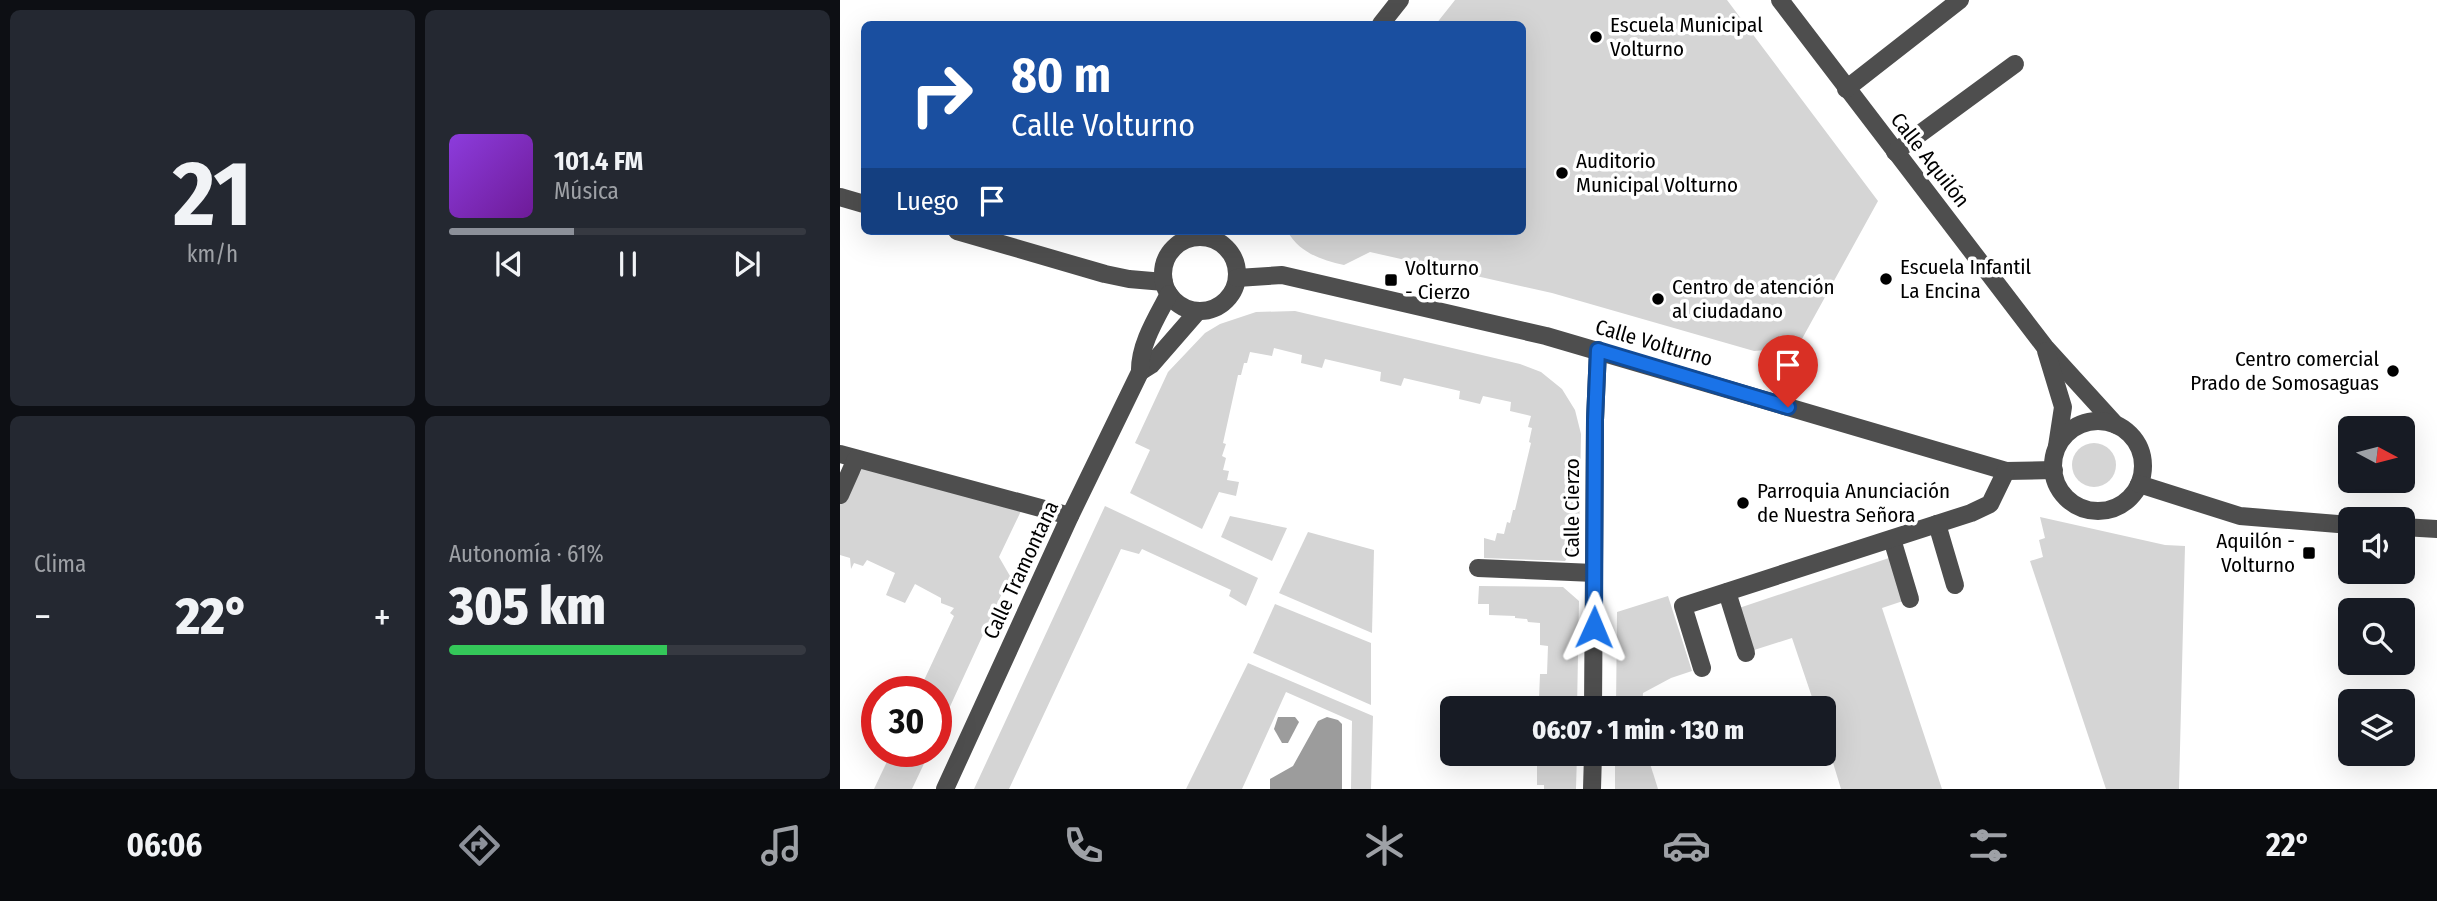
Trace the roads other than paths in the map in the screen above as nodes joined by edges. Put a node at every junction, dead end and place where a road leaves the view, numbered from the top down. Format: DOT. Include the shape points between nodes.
graph roads {
  1 [pos="1400,0"];
  2 [pos="1780,0"];
  3 [pos="1960,0"];
  4 [pos="1383,21"];
  5 [pos="2015,64"];
  6 [pos="1846,89"];
  7 [pos="1895,152"];
  8 [pos="840,197"];
  9 [pos="861,203"];
  10 [pos="971,235"];
  11 [pos="1227,238"];
  12 [pos="1237,278"];
  13 [pos="1167,288"];
  14 [pos="1198,311"];
  15 [pos="2045,347"];
  16 [pos="1598,350"];
  17 [pos="1140,372"];
  18 [pos="2116,425"];
  19 [pos="2056,450"];
  20 [pos="848,456"];
  21 [pos="2054,470"];
  22 [pos="2006,471"];
  23 [pos="2139,484"];
  24 [pos="840,495"];
  25 [pos="1070,516"];
  26 [pos="1937,524"];
  27 [pos="2338,524"];
  28 [pos="2415,528"];
  29 [pos="2437,529"];
  30 [pos="1892,539"];
  31 [pos="1478,568"];
  32 [pos="1594,573"];
  33 [pos="1955,585"];
  34 [pos="1727,592"];
  35 [pos="1910,599"];
  36 [pos="1746,653"];
  37 [pos="1702,668"];
  38 [pos="1593,696"];
  39 [pos="1593,766"];
  40 [pos="945,789"];
  41 [pos="1592,789"];
  1 -- 4 [label="street"];
  2 -- 6 [label="street, Calle Aquilón"];
  3 -- 6 [label="street"];
  5 -- 7 [label="street"];
  6 -- 7 [label="street, Calle Aquilón"];
  7 -- 15 [label="street, Calle Aquilón"];
  8 -- 9 [label="street"];
  10 -- 13 [label="street"];
  11 -- 12 [label="street"];
  11 -- 13 [label="street" via="1191,238 1172,250 1163,271"];
  12 -- 14 [label="street" via="1227,300"];
  12 -- 16 [label="street, Calle Volturno" via="1282,275"];
  13 -- 14 [label="street" via="1180,307"];
  13 -- 17 [label="street, Calle Tramontana" via="1146,341"];
  14 -- 17 [label="street, Calle Tramontana"];
  15 -- 18 [label="street, Calle Aquilón"];
  15 -- 19 [label="street, Calle Aquilón" via="2063,407"];
  16 -- 22 [label="street, Calle Volturno"];
  16 -- 32 [label="street, Calle Cierzo"];
  17 -- 25 [label="street, Calle Tramontana"];
  18 -- 19 [label="street" via="2088,422 2069,433"];
  18 -- 23 [label="street" via="2137,443 2143,471"];
  19 -- 21 [label="street"];
  20 -- 24 [label="street"];
  20 -- 25 [label="street"];
  21 -- 22 [label="street, Calle Volturno"];
  21 -- 23 [label="street" via="2065,496 2091,510 2119,506"];
  22 -- 26 [label="street" via="1990,504"];
  23 -- 27 [label="street" via="2240,516"];
  25 -- 40 [label="street, Calle Tramontana"];
  26 -- 30 [label="street"];
  26 -- 33 [label="street"];
  28 -- 29 [label="street"];
  30 -- 34 [label="street"];
  30 -- 35 [label="street"];
  31 -- 32 [label="street"];
  32 -- 38 [label="street, Calle Cierzo"];
  34 -- 36 [label="street"];
  34 -- 37 [label="street" via="1683,606"];
  39 -- 41 [label="street"];
}
